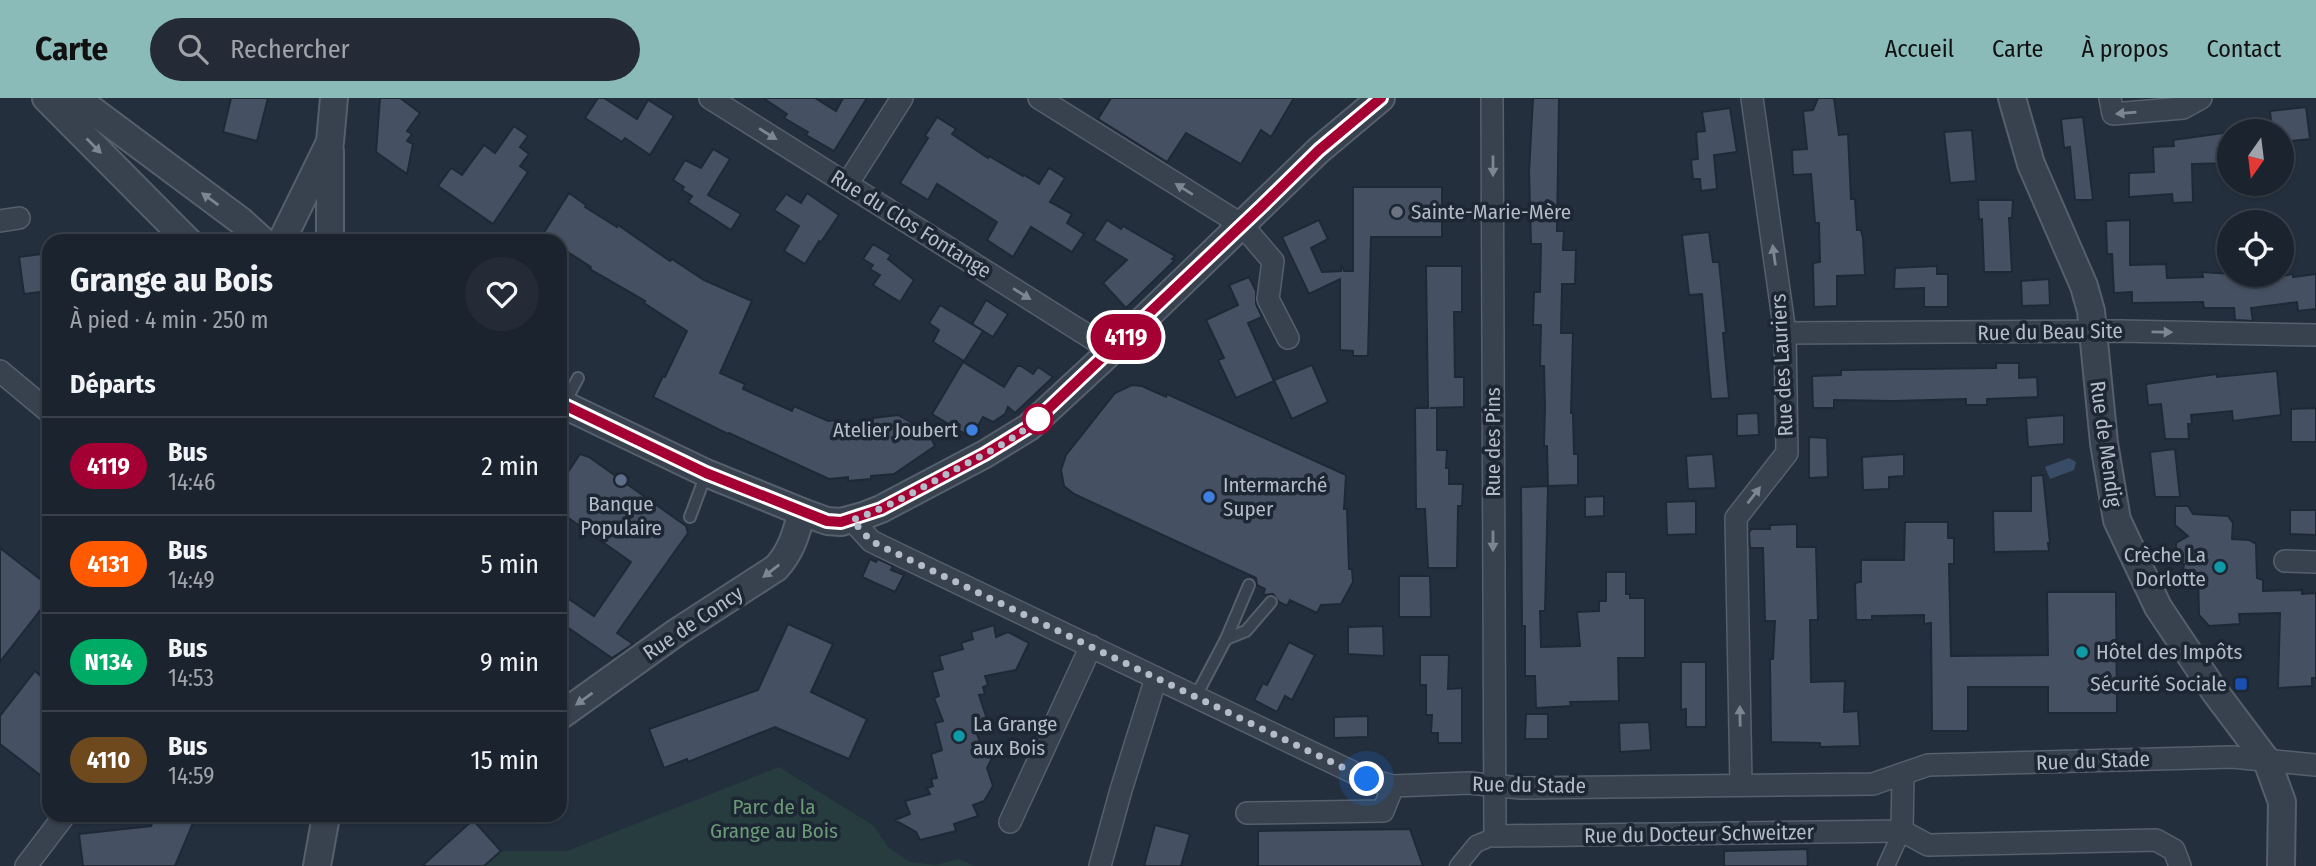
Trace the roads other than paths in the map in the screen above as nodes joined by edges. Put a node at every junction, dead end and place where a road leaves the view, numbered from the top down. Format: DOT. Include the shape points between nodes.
graph roads {
  1 [pos="46,98"];
  2 [pos="76,98"];
  3 [pos="334,98"];
  4 [pos="710,98"];
  5 [pos="902,98"];
  6 [pos="1038,98"];
  7 [pos="1492,98"];
  8 [pos="1752,98"];
  9 [pos="2012,98"];
  10 [pos="2110,98"];
  11 [pos="2201,98"];
  12 [pos="1377,99"];
  13 [pos="330,142"];
  14 [pos="848,183"];
  15 [pos="1242,225"];
  16 [pos="181,234"];
  17 [pos="255,234"];
  18 [pos="285,234"];
  19 [pos="330,234"];
  20 [pos="2093,332"];
  21 [pos="1785,333"];
  22 [pos="2316,335"];
  23 [pos="1287,338"];
  24 [pos="1110,352"];
  25 [pos="0,371"];
  26 [pos="578,378"];
  27 [pos="567,395"];
  28 [pos="567,405"];
  29 [pos="42,406"];
  30 [pos="706,473"];
  31 [pos="802,512"];
  32 [pos="690,517"];
  33 [pos="840,521"];
  34 [pos="2286,561"];
  35 [pos="2316,562"];
  36 [pos="1249,585"];
  37 [pos="1271,602"];
  38 [pos="1226,639"];
  39 [pos="1091,646"];
  40 [pos="1156,678"];
  41 [pos="1196,696"];
  42 [pos="567,711"];
  43 [pos="2267,761"];
  44 [pos="2316,765"];
  45 [pos="1903,774"];
  46 [pos="1741,784"];
  47 [pos="1393,786"];
  48 [pos="1493,786"];
  49 [pos="1247,813"];
  50 [pos="59,822"];
  51 [pos="326,822"];
  52 [pos="1010,822"];
  53 [pos="1902,831"];
  54 [pos="1495,836"];
  55 [pos="26,866"];
  56 [pos="317,866"];
  57 [pos="1100,866"];
  58 [pos="1458,866"];
  59 [pos="1886,866"];
  60 [pos="2180,866"];
  61 [pos="2281,866"];
  1 -- 16 [label="street, one-way"];
  17 -- 2 [label="street, one-way"];
  3 -- 13 [label="street"];
  4 -- 14 [label="street, Rue du Clos Fontange, one-way"];
  5 -- 14 [label="street"];
  15 -- 6 [label="street, one-way"];
  7 -- 48 [label="street, Rue des Pins, one-way"];
  21 -- 8 [label="street, Rue des Lauriers, one-way"];
  9 -- 20 [label="street, Rue de Mendig" via="2031,164 2084,286"];
  11 -- 10 [label="street, one-way" via="2183,108 2113,114"];
  12 -- 15 [label="street"];
  13 -- 18 [label="street"];
  13 -- 19 [label="street"];
  14 -- 24 [label="street, Rue du Clos Fontange, one-way"];
  15 -- 23 [label="street" via="1273,261 1268,299"];
  15 -- 24 [label="street"];
  20 -- 21 [label="street, Rue du Beau Site"];
  20 -- 22 [label="street, Rue du Beau Site, one-way"];
  20 -- 43 [label="street, Rue de Mendig" via="2117,520 2158,607"];
  46 -- 21 [label="street, Rue des Lauriers, one-way" via="1736,518 1787,453"];
  24 -- 33 [label="street" via="1029,427 881,509"];
  25 -- 29 [label="street"];
  26 -- 27 [label="lane"];
  28 -- 30 [label="street"];
  30 -- 31 [label="street"];
  30 -- 32 [label="lane"];
  31 -- 33 [label="street"];
  31 -- 42 [label="street, Rue de Concy, one-way" via="787,557 776,568"];
  33 -- 39 [label="street, Rue du Stade" via="871,541"];
  34 -- 35 [label="street"];
  36 -- 38 [label="lane"];
  37 -- 38 [label="lane" via="1246,631"];
  38 -- 41 [label="lane"];
  39 -- 40 [label="street, Rue du Stade"];
  39 -- 52 [label="street"];
  40 -- 41 [label="street, Rue du Stade"];
  40 -- 57 [label="street"];
  41 -- 47 [label="street, Rue du Stade" via="1367,779"];
  43 -- 44 [label="street, Rue du Stade"];
  43 -- 45 [label="street, Rue du Stade" via="2232,757 1928,765"];
  43 -- 61 [label="street, Rue de Mendig" via="2282,802"];
  45 -- 46 [label="street, Rue du Stade" via="1873,784"];
  45 -- 53 [label="street"];
  46 -- 48 [label="street, Rue du Stade"];
  47 -- 48 [label="street, Rue du Stade"];
  47 -- 49 [label="street" via="1383,811"];
  48 -- 54 [label="street"];
  50 -- 55 [label="street"];
  51 -- 56 [label="street"];
  53 -- 54 [label="street, Rue du Docteur Schweitzer"];
  53 -- 59 [label="street"];
  53 -- 60 [label="street, Rue du Docteur Schweitzer" via="1928,845 2156,841 2174,850"];
  54 -- 58 [label="street" via="1476,844"];
}
